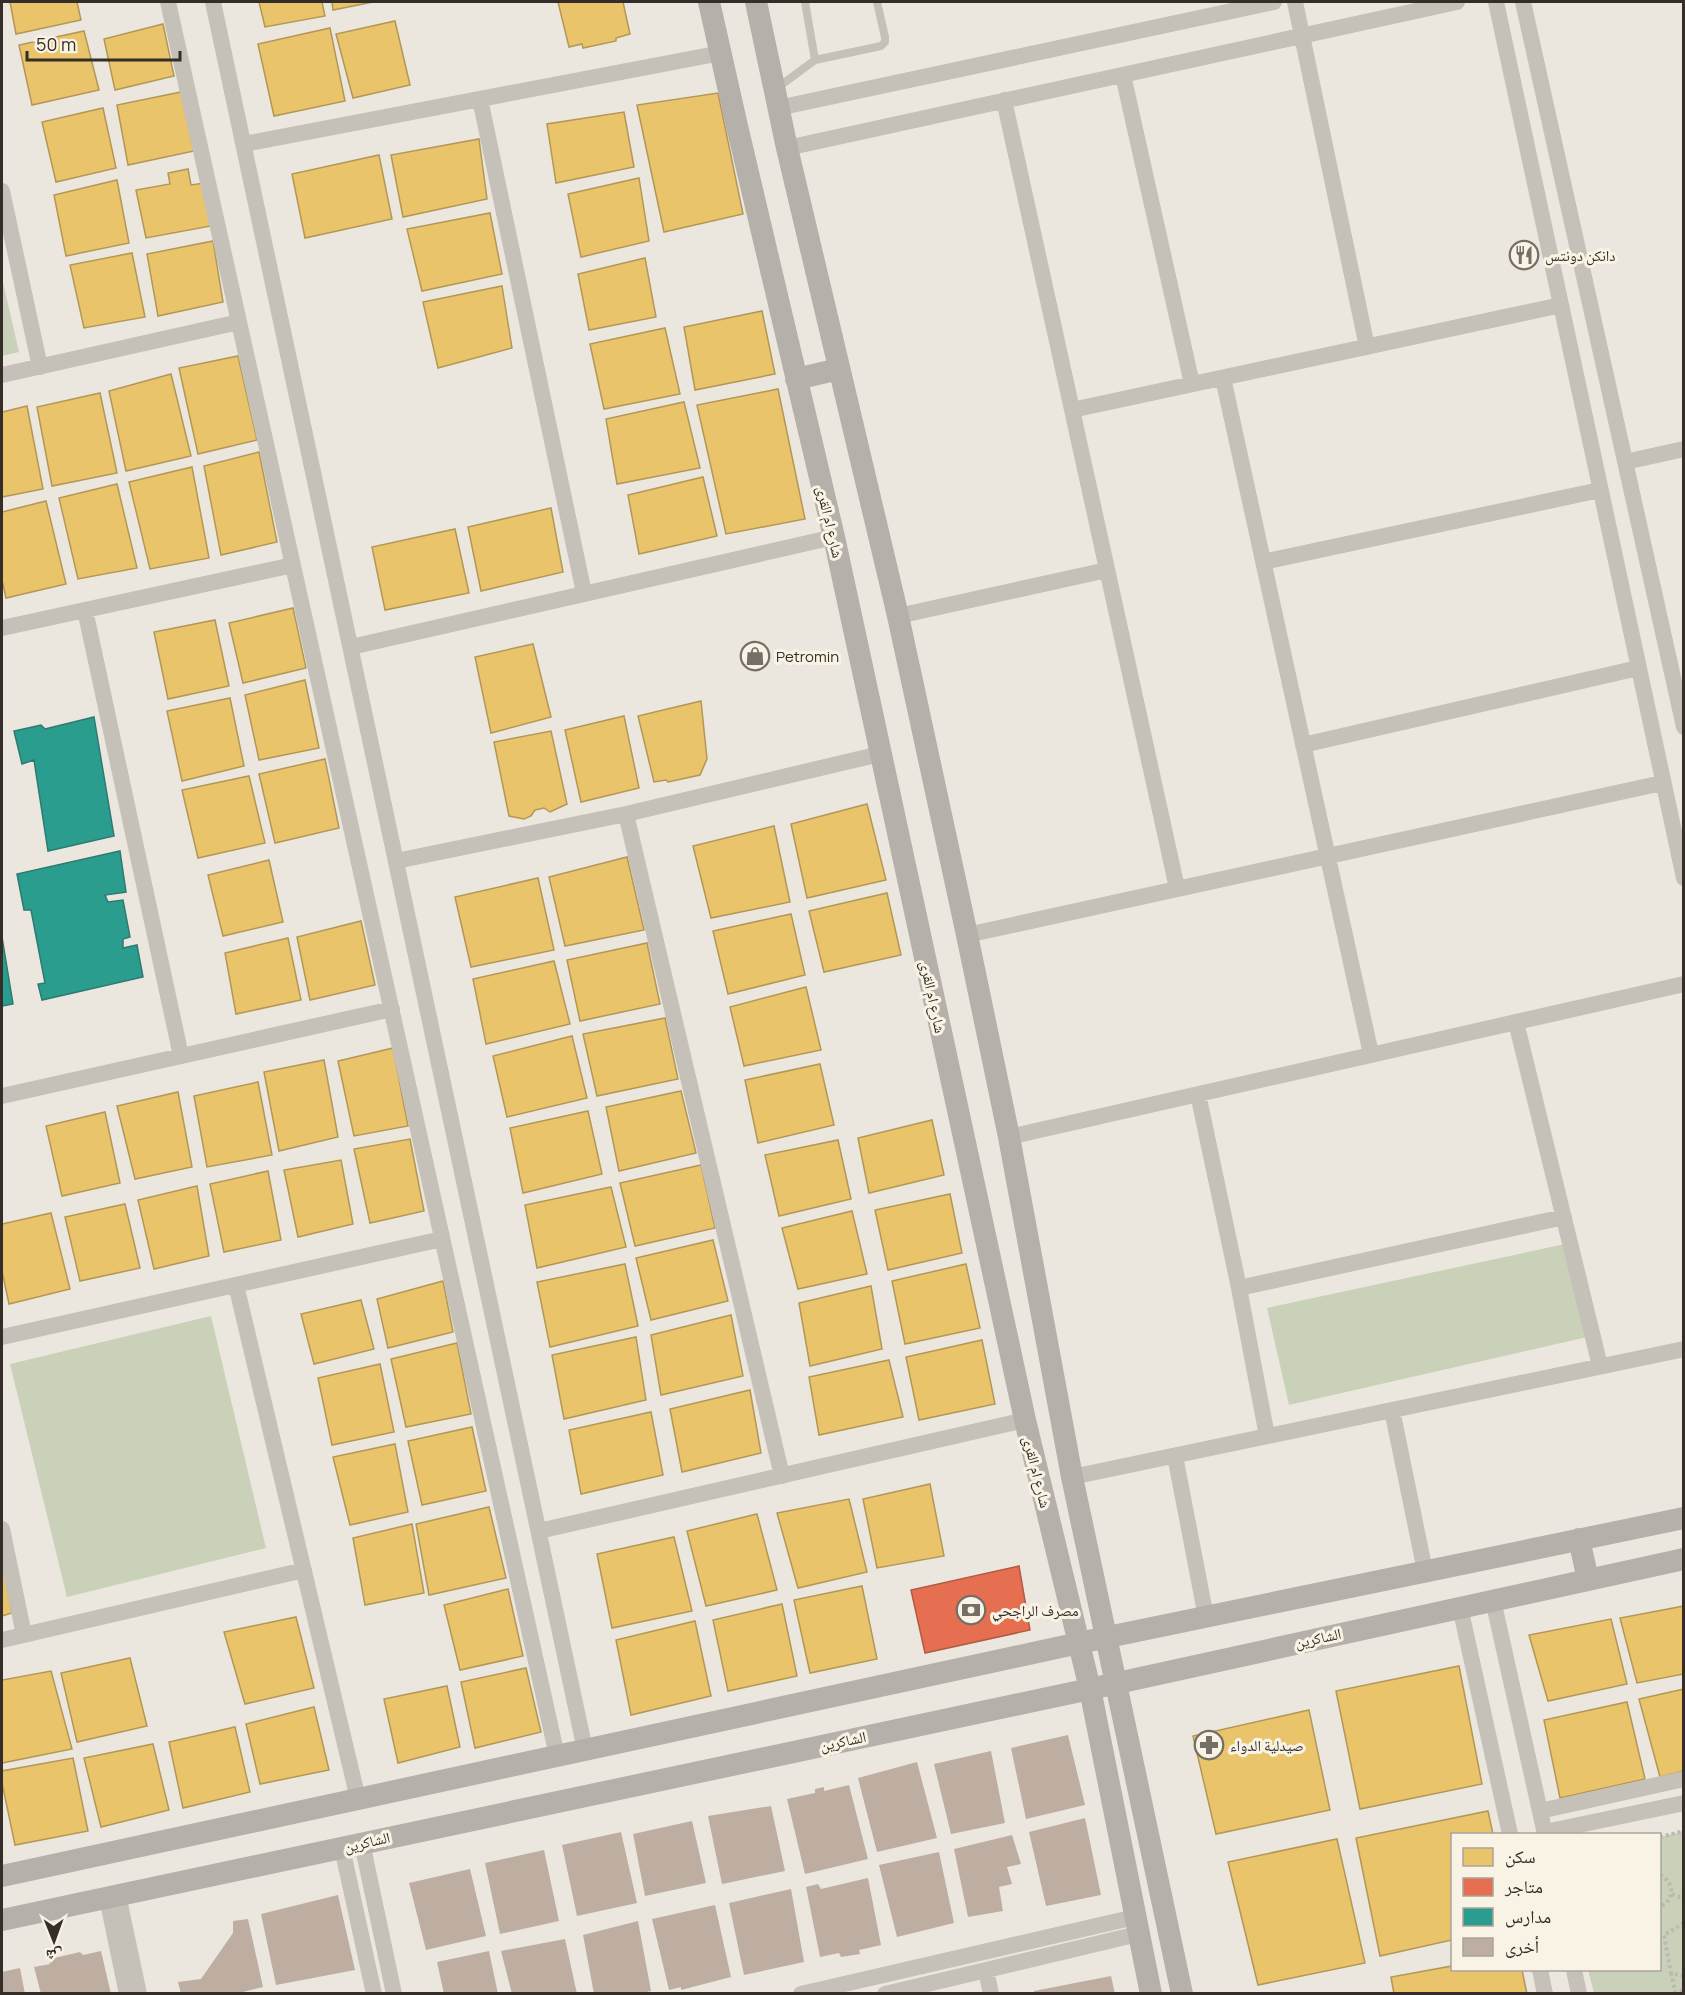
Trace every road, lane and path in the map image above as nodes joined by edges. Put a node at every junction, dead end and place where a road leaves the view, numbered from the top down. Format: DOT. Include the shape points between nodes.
graph roads {
  1 [pos="168,2"];
  2 [pos="213,2"];
  3 [pos="710,2"];
  4 [pos="756,2"];
  5 [pos="805,2"];
  6 [pos="877,2"];
  7 [pos="1274,2"];
  8 [pos="1295,2"];
  9 [pos="1457,2"];
  10 [pos="1497,2"];
  11 [pos="1523,2"];
  12 [pos="1302,35"];
  13 [pos="721,53"];
  14 [pos="815,60"];
  15 [pos="1123,75"];
  16 [pos="480,99"];
  17 [pos="776,99"];
  18 [pos="1004,100"];
  19 [pos="244,144"];
  20 [pos="787,148"];
  21 [pos="2,191"];
  22 [pos="1561,305"];
  23 [pos="239,322"];
  24 [pos="1367,347"];
  25 [pos="40,367"];
  26 [pos="839,369"];
  27 [pos="2,375"];
  28 [pos="1223,378"];
  29 [pos="796,379"];
  30 [pos="1192,384"];
  31 [pos="1072,410"];
  32 [pos="1683,450"];
  33 [pos="1625,462"];
  34 [pos="1600,490"];
  35 [pos="834,537"];
  36 [pos="1263,562"];
  37 [pos="293,565"];
  38 [pos="1107,570"];
  39 [pos="584,593"];
  40 [pos="85,610"];
  41 [pos="898,616"];
  42 [pos="2,628"];
  43 [pos="351,647"];
  44 [pos="1638,668"];
  45 [pos="1683,727"];
  46 [pos="1303,745"];
  47 [pos="880,754"];
  48 [pos="1662,783"];
  49 [pos="626,814"];
  50 [pos="1327,856"];
  51 [pos="396,861"];
  52 [pos="1683,878"];
  53 [pos="1177,888"];
  54 [pos="967,935"];
  55 [pos="1683,984"];
  56 [pos="392,1009"];
  57 [pos="1516,1022"];
  58 [pos="1371,1054"];
  59 [pos="181,1056"];
  60 [pos="1198,1094"];
  61 [pos="2,1096"];
  62 [pos="1009,1137"];
  63 [pos="1564,1217"];
  64 [pos="442,1239"];
  65 [pos="236,1285"];
  66 [pos="1239,1288"];
  67 [pos="2,1337"];
  68 [pos="1683,1349"];
  69 [pos="1600,1366"];
  70 [pos="1392,1410"];
  71 [pos="1025,1420"];
  72 [pos="1267,1436"];
  73 [pos="1175,1456"];
  74 [pos="782,1476"];
  75 [pos="1072,1477"];
  76 [pos="1683,1518"];
  77 [pos="2,1529"];
  78 [pos="539,1531"];
  79 [pos="1579,1539"];
  80 [pos="1683,1559"];
  81 [pos="304,1570"];
  82 [pos="1425,1571"];
  83 [pos="1588,1580"];
  84 [pos="1493,1600"];
  85 [pos="1460,1607"];
  86 [pos="1206,1617"];
  87 [pos="24,1635"];
  88 [pos="1106,1638"];
  89 [pos="2,1640"];
  90 [pos="1079,1643"];
  91 [pos="1115,1682"];
  92 [pos="1089,1689"];
  93 [pos="585,1750"];
  94 [pos="557,1756"];
  95 [pos="1683,1779"];
  96 [pos="358,1799"];
  97 [pos="1683,1803"];
  98 [pos="1540,1811"];
  99 [pos="1683,1831"];
  100 [pos="1510,1833"];
  101 [pos="1545,1833"];
  102 [pos="1661,1836"];
  103 [pos="352,1846"];
  104 [pos="1661,1875"];
  105 [pos="2,1876"];
  106 [pos="1672,1894"];
  107 [pos="113,1897"];
  108 [pos="1683,1899"];
  109 [pos="1661,1906"];
  110 [pos="2,1920"];
  111 [pos="1683,1923"];
  112 [pos="1137,1925"];
  113 [pos="986,1970"];
  114 [pos="1540,1971"];
  115 [pos="1574,1971"];
  116 [pos="1671,1973"];
  117 [pos="1683,1976"];
  118 [pos="1683,1989"];
  119 [pos="1675,1991"];
  120 [pos="127,1994"];
  121 [pos="139,1994"];
  122 [pos="374,1994"];
  123 [pos="394,1994"];
  124 [pos="801,1994"];
  125 [pos="885,1994"];
  126 [pos="991,1994"];
  127 [pos="1151,1994"];
  128 [pos="1182,1994"];
  129 [pos="1545,1994"];
  130 [pos="1579,1994"];
  131 [pos="1668,1994"];
  1 -- 23 [label="street"];
  2 -- 19 [label="street"];
  3 -- 13 [label="main road, شارع ام القرى"];
  4 -- 17 [label="main road"];
  5 -- 14 [label="lane"];
  6 -- 14 [label="lane" via="885,38 881,46"];
  7 -- 17 [label="street"];
  8 -- 12 [label="street"];
  9 -- 12 [label="street"];
  10 -- 22 [label="street"];
  11 -- 33 [label="street"];
  12 -- 15 [label="street"];
  12 -- 24 [label="street"];
  13 -- 16 [label="street"];
  13 -- 29 [label="main road, شارع ام القرى"];
  14 -- 17 [label="lane"];
  15 -- 18 [label="street"];
  15 -- 30 [label="street"];
  16 -- 19 [label="street"];
  16 -- 39 [label="street"];
  17 -- 20 [label="main road"];
  18 -- 20 [label="street"];
  18 -- 31 [label="street"];
  19 -- 43 [label="street"];
  20 -- 26 [label="main road"];
  21 -- 25 [label="street"];
  22 -- 24 [label="street"];
  22 -- 34 [label="street"];
  23 -- 25 [label="street"];
  23 -- 37 [label="street"];
  24 -- 28 [label="street"];
  25 -- 27 [label="street"];
  26 -- 29 [label="main road"];
  26 -- 41 [label="main road"];
  28 -- 30 [label="street"];
  28 -- 36 [label="street"];
  29 -- 35 [label="main road, شارع ام القرى"];
  30 -- 31 [label="street"];
  31 -- 38 [label="street"];
  32 -- 33 [label="street"];
  33 -- 45 [label="street"];
  34 -- 36 [label="street"];
  34 -- 44 [label="street"];
  35 -- 39 [label="street"];
  35 -- 47 [label="main road, شارع ام القرى"];
  36 -- 46 [label="street"];
  37 -- 40 [label="street"];
  37 -- 56 [label="street"];
  38 -- 41 [label="street"];
  38 -- 53 [label="street"];
  39 -- 43 [label="street"];
  40 -- 42 [label="street"];
  40 -- 59 [label="street"];
  41 -- 54 [label="main road"];
  43 -- 51 [label="street"];
  44 -- 46 [label="street"];
  44 -- 48 [label="street"];
  46 -- 50 [label="street"];
  47 -- 49 [label="street"];
  47 -- 71 [label="main road, شارع ام القرى"];
  48 -- 50 [label="street"];
  48 -- 52 [label="street"];
  49 -- 51 [label="street"];
  49 -- 74 [label="street"];
  50 -- 53 [label="street"];
  50 -- 58 [label="street"];
  51 -- 78 [label="street"];
  53 -- 54 [label="street"];
  54 -- 62 [label="main road"];
  55 -- 57 [label="street"];
  56 -- 59 [label="street"];
  56 -- 64 [label="street"];
  57 -- 58 [label="street"];
  57 -- 63 [label="street"];
  58 -- 60 [label="street"];
  59 -- 61 [label="street"];
  60 -- 62 [label="street"];
  60 -- 66 [label="street"];
  62 -- 75 [label="main road"];
  63 -- 66 [label="street"];
  63 -- 69 [label="street"];
  64 -- 65 [label="street"];
  64 -- 94 [label="street"];
  65 -- 67 [label="street"];
  65 -- 81 [label="street"];
  66 -- 72 [label="street"];
  68 -- 69 [label="street"];
  69 -- 70 [label="street"];
  70 -- 72 [label="street"];
  70 -- 82 [label="street"];
  71 -- 74 [label="street"];
  71 -- 90 [label="main road, شارع ام القرى"];
  72 -- 73 [label="street"];
  73 -- 75 [label="street"];
  73 -- 86 [label="street"];
  74 -- 78 [label="street"];
  75 -- 88 [label="main road"];
  76 -- 79 [label="main road"];
  77 -- 87 [label="street"];
  78 -- 93 [label="street"];
  79 -- 82 [label="main road"];
  79 -- 83 [label="main road"];
  80 -- 83 [label="main road, الشاكرين"];
  81 -- 87 [label="street"];
  81 -- 96 [label="street"];
  82 -- 86 [label="main road"];
  83 -- 84 [label="main road, الشاكرين"];
  84 -- 85 [label="main road, الشاكرين"];
  84 -- 98 [label="street"];
  85 -- 91 [label="main road, الشاكرين"];
  85 -- 100 [label="street"];
  86 -- 88 [label="main road"];
  87 -- 89 [label="street"];
  88 -- 90 [label="main road"];
  88 -- 91 [label="main road"];
  90 -- 92 [label="main road, شارع ام القرى"];
  90 -- 93 [label="main road"];
  91 -- 92 [label="main road, الشاكرين"];
  91 -- 128 [label="main road"];
  92 -- 103 [label="main road, الشاكرين"];
  92 -- 112 [label="main road, شارع ام القرى"];
  93 -- 94 [label="main road"];
  94 -- 96 [label="main road"];
  95 -- 98 [label="street"];
  96 -- 105 [label="main road"];
  97 -- 101 [label="street"];
  98 -- 101 [label="street"];
  99 -- 102 [label="path"];
  103 -- 107 [label="main road, الشاكرين"];
  103 -- 122 [label="street"];
  103 -- 123 [label="street"];
  104 -- 106 [label="path" via="1671,1884"];
  106 -- 108 [label="path"];
  106 -- 109 [label="path"];
  107 -- 110 [label="main road, الشاكرين"];
  107 -- 120 [label="street"];
  107 -- 121 [label="street"];
  111 -- 116 [label="path" via="1664,1935"];
  112 -- 113 [label="street"];
  112 -- 124 [label="street"];
  112 -- 127 [label="main road, شارع ام القرى"];
  113 -- 125 [label="street"];
  113 -- 126 [label="street"];
  114 -- 129 [label="street"];
  115 -- 130 [label="street"];
  116 -- 117 [label="path"];
  116 -- 119 [label="path"];
  118 -- 119 [label="path"];
  119 -- 131 [label="path"];
}
